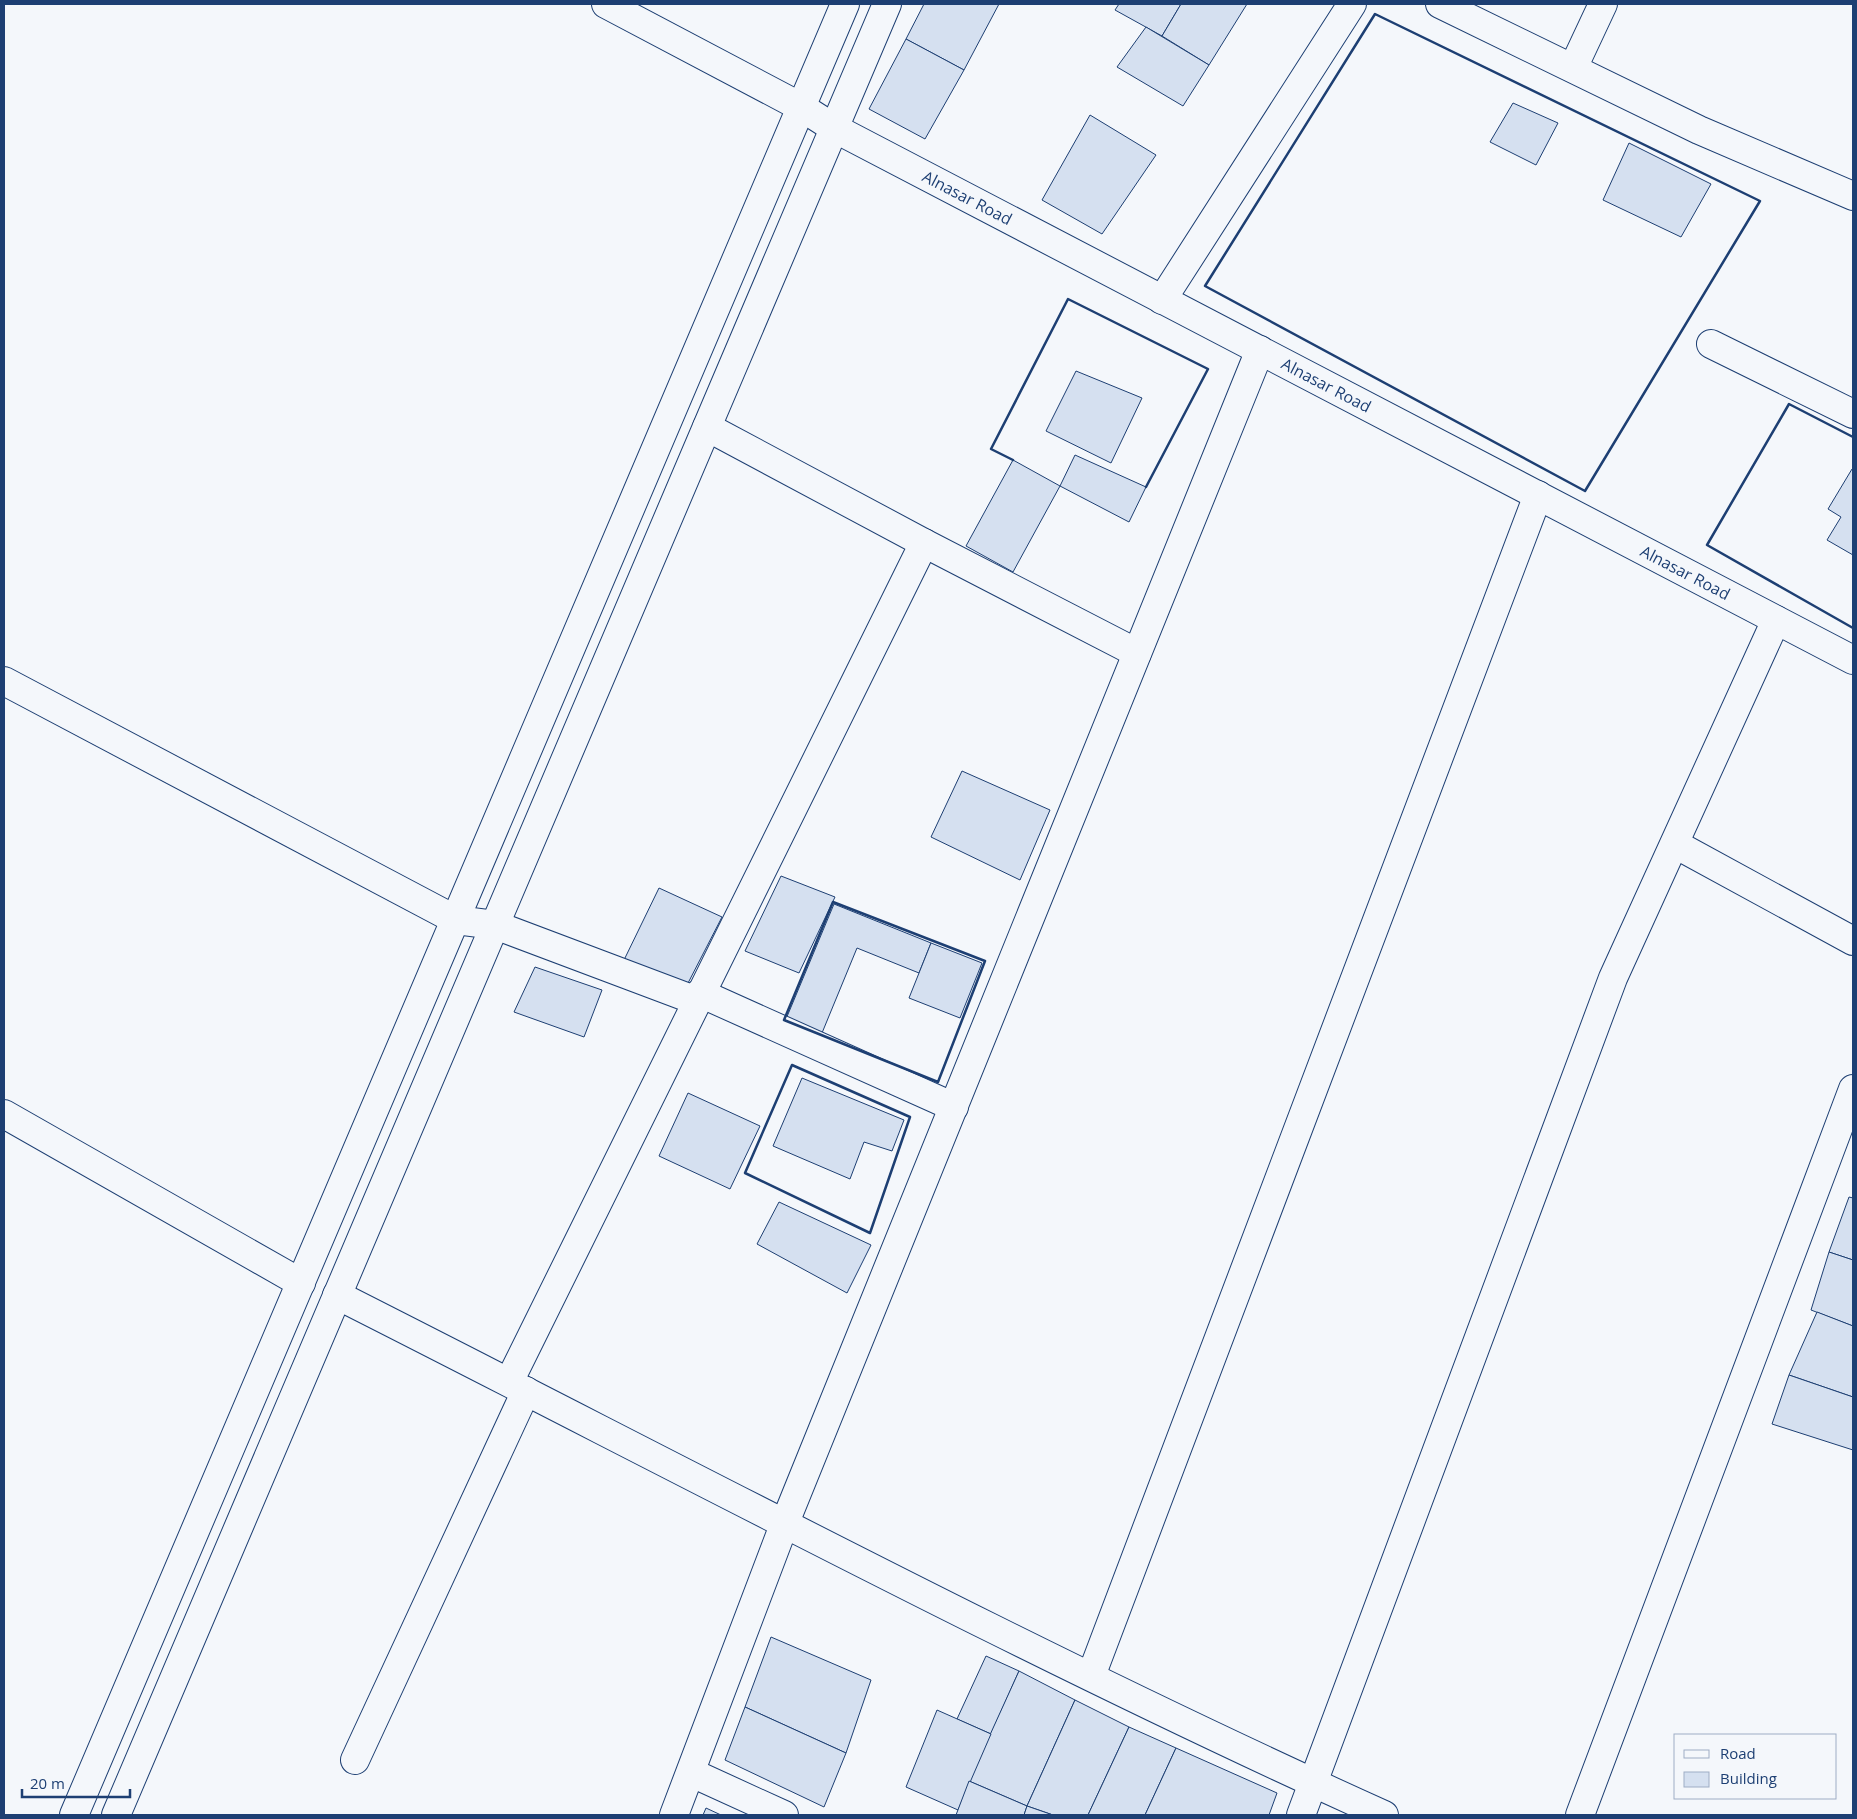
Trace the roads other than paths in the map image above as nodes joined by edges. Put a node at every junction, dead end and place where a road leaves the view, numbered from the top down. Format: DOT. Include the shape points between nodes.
graph roads {
  1 [pos="606,4"];
  2 [pos="845,4"];
  3 [pos="887,4"];
  4 [pos="1352,4"];
  5 [pos="1440,4"];
  6 [pos="1603,4"];
  7 [pos="1573,68"];
  8 [pos="801,107"];
  9 [pos="834,128"];
  10 [pos="1853,196"];
  11 [pos="1162,300"];
  12 [pos="1711,344"];
  13 [pos="1260,350"];
  14 [pos="1853,414"];
  15 [pos="707,427"];
  16 [pos="1538,496"];
  17 [pos="924,544"];
  18 [pos="1776,620"];
  19 [pos="1137,653"];
  20 [pos="1853,660"];
  21 [pos="4,681"];
  22 [pos="1676,844"];
  23 [pos="456,920"];
  24 [pos="495,925"];
  25 [pos="1853,941"];
  26 [pos="698,997"];
  27 [pos="1853,1090"];
  28 [pos="954,1107"];
  29 [pos="4,1114"];
  30 [pos="301,1283"];
  31 [pos="337,1296"];
  32 [pos="518,1387"];
  33 [pos="784,1524"];
  34 [pos="1091,1676"];
  35 [pos="355,1760"];
  36 [pos="692,1773"];
  37 [pos="1312,1783"];
  38 [pos="74,1815"];
  39 [pos="116,1815"];
  40 [pos="674,1815"];
  41 [pos="784,1815"];
  42 [pos="1301,1815"];
  43 [pos="1384,1815"];
  44 [pos="1580,1815"];
  1 -- 8 [label="street, Alnasar Road"];
  2 -- 8 [label="street"];
  3 -- 9 [label="street"];
  4 -- 11 [label="street"];
  5 -- 7 [label="street"];
  6 -- 7 [label="street"];
  7 -- 10 [label="street" via="1699,130"];
  8 -- 9 [label="street, Alnasar Road"];
  8 -- 23 [label="street"];
  9 -- 11 [label="street, Alnasar Road"];
  9 -- 15 [label="street"];
  11 -- 13 [label="street, Alnasar Road"];
  12 -- 14 [label="street"];
  13 -- 16 [label="street, Alnasar Road"];
  13 -- 19 [label="street"];
  15 -- 17 [label="street"];
  15 -- 24 [label="street"];
  16 -- 18 [label="street, Alnasar Road"];
  16 -- 34 [label="street"];
  17 -- 19 [label="street"];
  17 -- 26 [label="street"];
  18 -- 20 [label="street, Alnasar Road"];
  18 -- 22 [label="street"];
  19 -- 28 [label="street"];
  21 -- 23 [label="street"];
  22 -- 25 [label="street"];
  22 -- 37 [label="street" via="1613,978"];
  23 -- 24 [label="street"];
  23 -- 30 [label="street"];
  24 -- 26 [label="street"];
  24 -- 31 [label="street"];
  26 -- 28 [label="street"];
  26 -- 32 [label="street"];
  27 -- 44 [label="street"];
  28 -- 33 [label="street"];
  29 -- 30 [label="street"];
  30 -- 38 [label="street"];
  31 -- 32 [label="street"];
  31 -- 39 [label="street"];
  32 -- 33 [label="street"];
  32 -- 35 [label="street"];
  33 -- 34 [label="street"];
  33 -- 36 [label="street"];
  34 -- 37 [label="street"];
  36 -- 40 [label="street"];
  36 -- 41 [label="street"];
  37 -- 42 [label="street"];
  37 -- 43 [label="street"];
}
